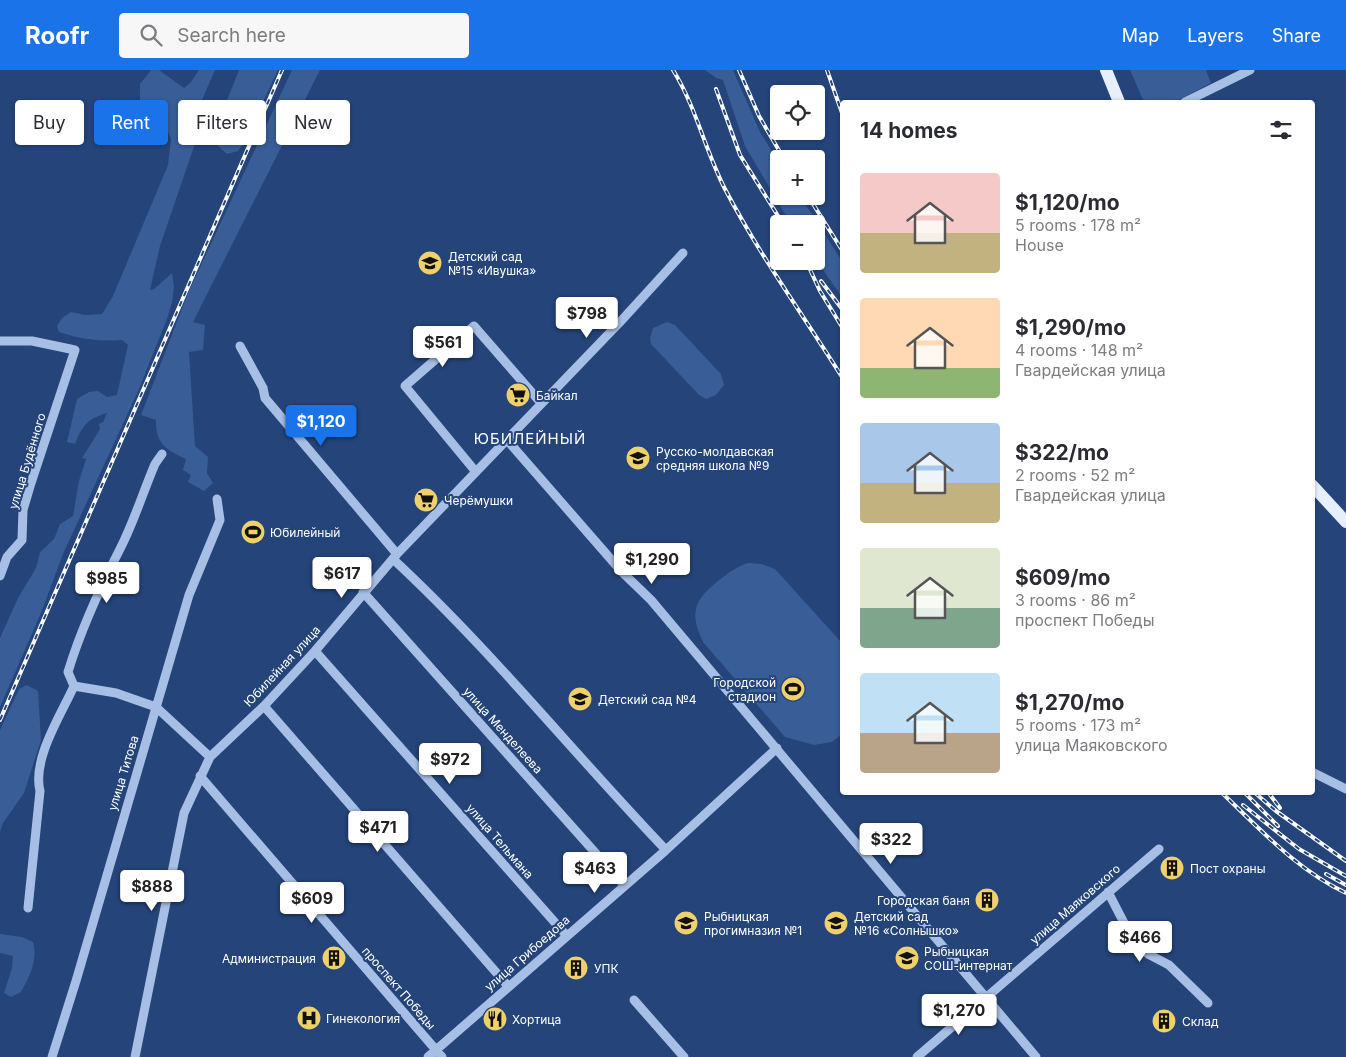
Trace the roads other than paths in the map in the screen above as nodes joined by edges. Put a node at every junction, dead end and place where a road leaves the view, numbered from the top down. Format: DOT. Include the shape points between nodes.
graph roads {
  1 [pos="1106,70"];
  2 [pos="1250,70"];
  3 [pos="1118,100"];
  4 [pos="1189,100"];
  5 [pos="683,253"];
  6 [pos="0,341"];
  7 [pos="240,346"];
  8 [pos="541,403"];
  9 [pos="507,440"];
  10 [pos="162,454"];
  11 [pos="476,472"];
  12 [pos="1315,488"];
  13 [pos="217,499"];
  14 [pos="1346,522"];
  15 [pos="395,557"];
  16 [pos="0,576"];
  17 [pos="363,592"];
  18 [pos="315,651"];
  19 [pos="74,686"];
  20 [pos="264,706"];
  21 [pos="156,708"];
  22 [pos="777,748"];
  23 [pos="210,758"];
  24 [pos="1315,774"];
  25 [pos="200,776"];
  26 [pos="1346,789"];
  27 [pos="1158,849"];
  28 [pos="666,850"];
  29 [pos="624,885"];
  30 [pos="1108,892"];
  31 [pos="28,908"];
  32 [pos="566,935"];
  33 [pos="508,986"];
  34 [pos="986,997"];
  35 [pos="634,1000"];
  36 [pos="1208,1003"];
  37 [pos="439,1054"];
  38 [pos="52,1057"];
  39 [pos="135,1057"];
  40 [pos="428,1057"];
  41 [pos="684,1057"];
  42 [pos="917,1057"];
  43 [pos="1036,1057"];
  1 -- 3 [label="main road"];
  2 -- 4 [label="street"];
  5 -- 8 [label="street, Юбилейная улица"];
  6 -- 16 [label="street, улица Будённого" via="32,341 75,350 31,483 24,510 22,540 7,558"];
  7 -- 15 [label="street" via="263,388 265,398"];
  8 -- 9 [label="street, Юбилейная улица"];
  8 -- 11 [label="street" via="474,326 405,386"];
  9 -- 11 [label="street, Юбилейная улица"];
  9 -- 22 [label="street" via="622,572 651,600"];
  10 -- 19 [label="street" via="76,646 68,672"];
  11 -- 15 [label="street, Юбилейная улица"];
  12 -- 14 [label="main road"];
  13 -- 21 [label="street, улица Титова" via="220,520 189,594"];
  15 -- 17 [label="street, Юбилейная улица"];
  15 -- 28 [label="street" via="504,671"];
  17 -- 18 [label="street, Юбилейная улица"];
  17 -- 29 [label="street, улица Менделеева"];
  18 -- 20 [label="street, Юбилейная улица"];
  18 -- 32 [label="street, улица Тельмана"];
  19 -- 21 [label="street" via="116,693"];
  19 -- 31 [label="street" via="40,761"];
  20 -- 23 [label="street, Юбилейная улица"];
  20 -- 33 [label="street"];
  21 -- 23 [label="street"];
  21 -- 38 [label="street, улица Титова"];
  22 -- 28 [label="street, улица Грибоедова"];
  22 -- 34 [label="street"];
  23 -- 25 [label="street, Юбилейная улица"];
  24 -- 26 [label="street"];
  25 -- 37 [label="street, проспект Победы"];
  25 -- 39 [label="street, Юбилейная улица" via="184,813"];
  27 -- 30 [label="street, улица Маяковского"];
  28 -- 29 [label="street, улица Грибоедова"];
  29 -- 32 [label="street, улица Грибоедова"];
  30 -- 34 [label="street, улица Маяковского"];
  30 -- 36 [label="street" via="1135,944 1169,965"];
  32 -- 33 [label="street, улица Грибоедова"];
  33 -- 37 [label="street, улица Грибоедова"];
  34 -- 42 [label="street, улица Маяковского"];
  34 -- 43 [label="street"];
  35 -- 41 [label="street"];
  37 -- 40 [label="street, улица Грибоедова"];
}
